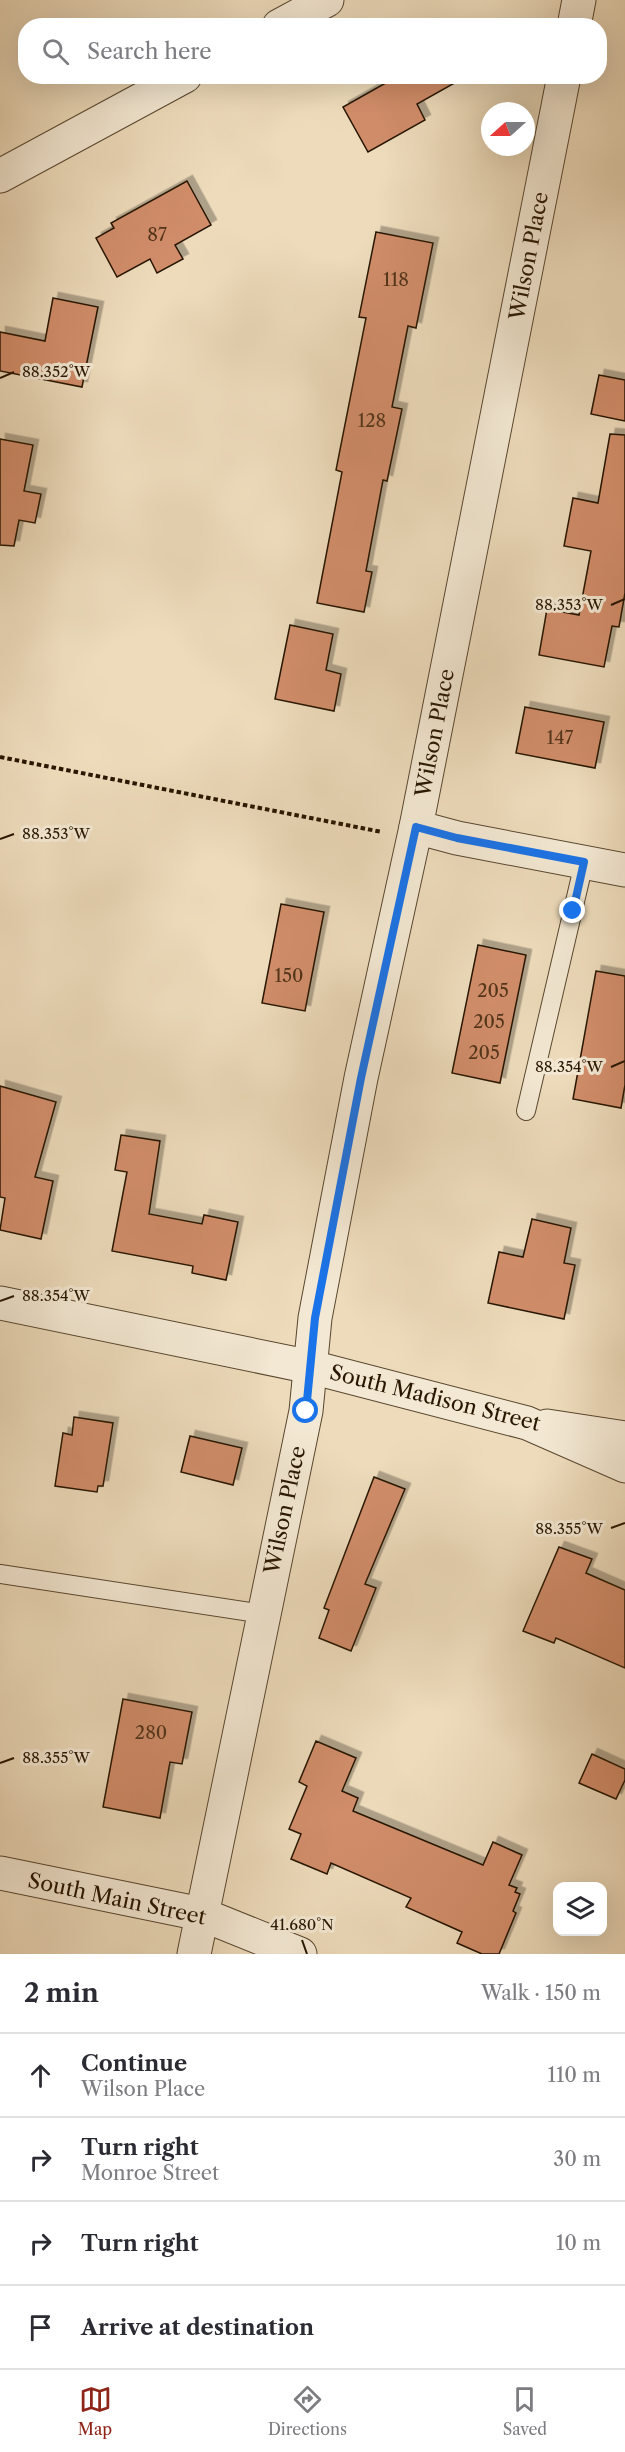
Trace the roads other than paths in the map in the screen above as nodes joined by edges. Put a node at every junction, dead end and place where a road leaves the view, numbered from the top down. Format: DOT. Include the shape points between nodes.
graph roads {
  1 [pos="327,0"];
  2 [pos="579,0"];
  3 [pos="294,18"];
  4 [pos="576,18"];
  5 [pos="170,84"];
  6 [pos="562,84"];
  7 [pos="0,176"];
  8 [pos="416,827"];
  9 [pos="584,862"];
  10 [pos="625,870"];
  11 [pos="526,1111"];
  12 [pos="0,1303"];
  13 [pos="310,1367"];
  14 [pos="527,1423"];
  15 [pos="625,1438"];
  16 [pos="625,1466"];
  17 [pos="0,1574"];
  18 [pos="264,1614"];
  19 [pos="0,1873"];
  20 [pos="201,1914"];
  21 [pos="194,1954"];
  22 [pos="300,1954"];
  1 -- 3 [label="street"];
  2 -- 4 [label="street"];
  5 -- 7 [label="street"];
  6 -- 8 [label="street, Wilson Place"];
  8 -- 9 [label="street"];
  8 -- 13 [label="street, Wilson Place" via="352,1124 315,1318"];
  9 -- 10 [label="street"];
  9 -- 11 [label="lane"];
  12 -- 13 [label="street, South Madison Street"];
  13 -- 14 [label="street, South Madison Street"];
  13 -- 18 [label="street, Wilson Place" via="306,1411"];
  14 -- 15 [label="street, South Madison Street"];
  14 -- 16 [label="street"];
  17 -- 18 [label="lane"];
  18 -- 20 [label="street, Wilson Place"];
  19 -- 20 [label="street, South Main Street"];
  20 -- 21 [label="street, Wilson Place"];
  20 -- 22 [label="street, South Main Street"];
}
